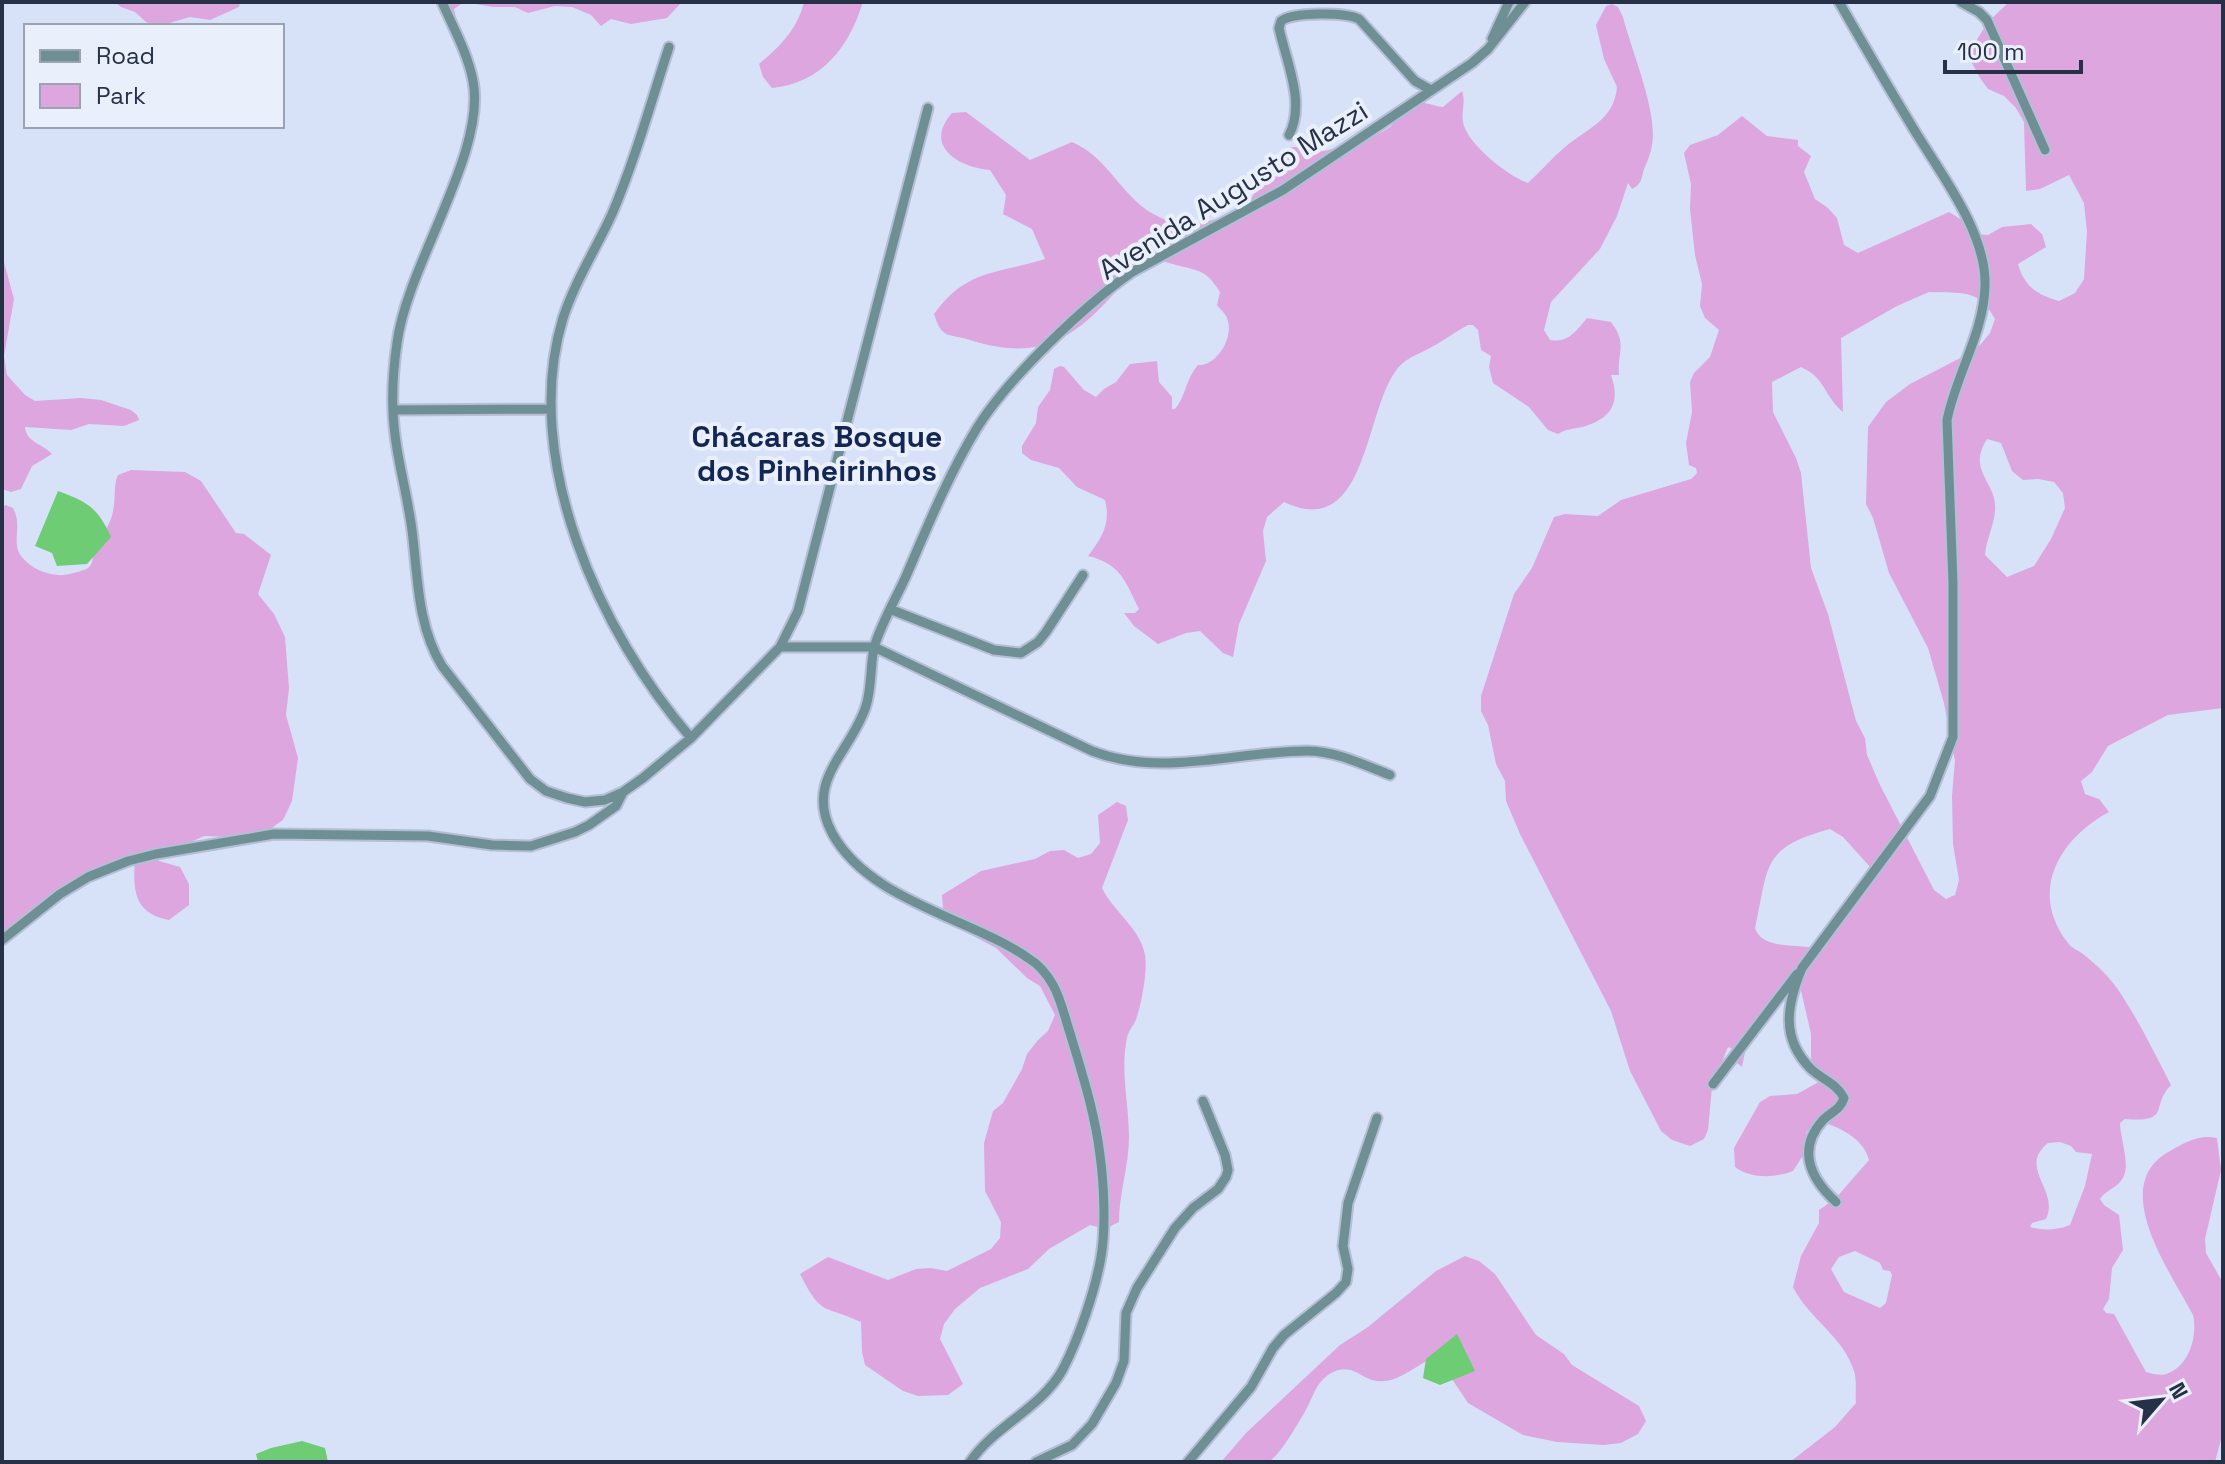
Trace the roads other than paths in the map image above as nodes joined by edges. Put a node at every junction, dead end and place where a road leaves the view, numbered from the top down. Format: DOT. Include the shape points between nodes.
graph roads {
  1 [pos="442,2"];
  2 [pos="1509,2"];
  3 [pos="1525,2"];
  4 [pos="1839,2"];
  5 [pos="1961,2"];
  6 [pos="669,47"];
  7 [pos="1488,49"];
  8 [pos="1431,90"];
  9 [pos="928,108"];
  10 [pos="1289,135"];
  11 [pos="2045,150"];
  12 [pos="551,409"];
  13 [pos="393,410"];
  14 [pos="1083,575"];
  15 [pos="892,610"];
  16 [pos="780,647"];
  17 [pos="874,647"];
  18 [pos="691,738"];
  19 [pos="1390,775"];
  20 [pos="623,792"];
  21 [pos="2,940"];
  22 [pos="1802,968"];
  23 [pos="1713,1084"];
  24 [pos="1203,1101"];
  25 [pos="1377,1118"];
  26 [pos="1836,1202"];
  27 [pos="970,1462"];
  28 [pos="1036,1462"];
  29 [pos="1188,1462"];
  1 -- 13 [label="street" via="469,65 473,112 463,158 403,314"];
  2 -- 7 [label="street"];
  3 -- 7 [label="street, Avenida Augusto Mazzi"];
  4 -- 22 [label="street" via="1964,214 1979,247 1985,288 1947,420 1953,737 1930,796"];
  5 -- 11 [label="street" via="1987,20"];
  6 -- 12 [label="street" via="612,213 563,320"];
  7 -- 8 [label="street, Avenida Augusto Mazzi"];
  8 -- 10 [label="street" via="1415,81 1359,19 1346,14 1290,16 1279,28 1297,115"];
  8 -- 15 [label="street, Avenida Augusto Mazzi" via="1283,190 1132,272 1040,354 978,426"];
  9 -- 16 [label="street" via="798,611"];
  12 -- 13 [label="street"];
  12 -- 18 [label="street" via="562,486 599,599"];
  13 -- 20 [label="street" via="422,620 434,653 513,760 546,791 585,802"];
  14 -- 15 [label="street" via="1046,632 1021,653 994,650"];
  15 -- 17 [label="street, Avenida Augusto Mazzi"];
  16 -- 17 [label="street"];
  16 -- 18 [label="street"];
  17 -- 19 [label="street" via="1112,759 1146,763 1306,751"];
  17 -- 27 [label="street, Avenida Augusto Mazzi" via="866,705 822,792 827,821 843,849 868,872 897,892 1014,949 1043,970 1064,1014 1101,1159 1101,1260 1063,1368 1051,1386"];
  18 -- 20 [label="street"];
  20 -- 21 [label="street" via="616,806 589,825 531,846 428,836 274,834 156,854 88,877"];
  22 -- 23 [label="street"];
  22 -- 26 [label="street" via="1787,1012 1789,1028 1811,1069 1836,1085 1844,1098 1816,1129 1807,1153 1816,1181"];
  24 -- 28 [label="street" via="1225,1155 1226,1177 1175,1228 1137,1288 1126,1313 1124,1361 1092,1424 1072,1445"];
  25 -- 29 [label="street" via="1346,1211 1346,1282 1284,1335 1251,1387"];
}
